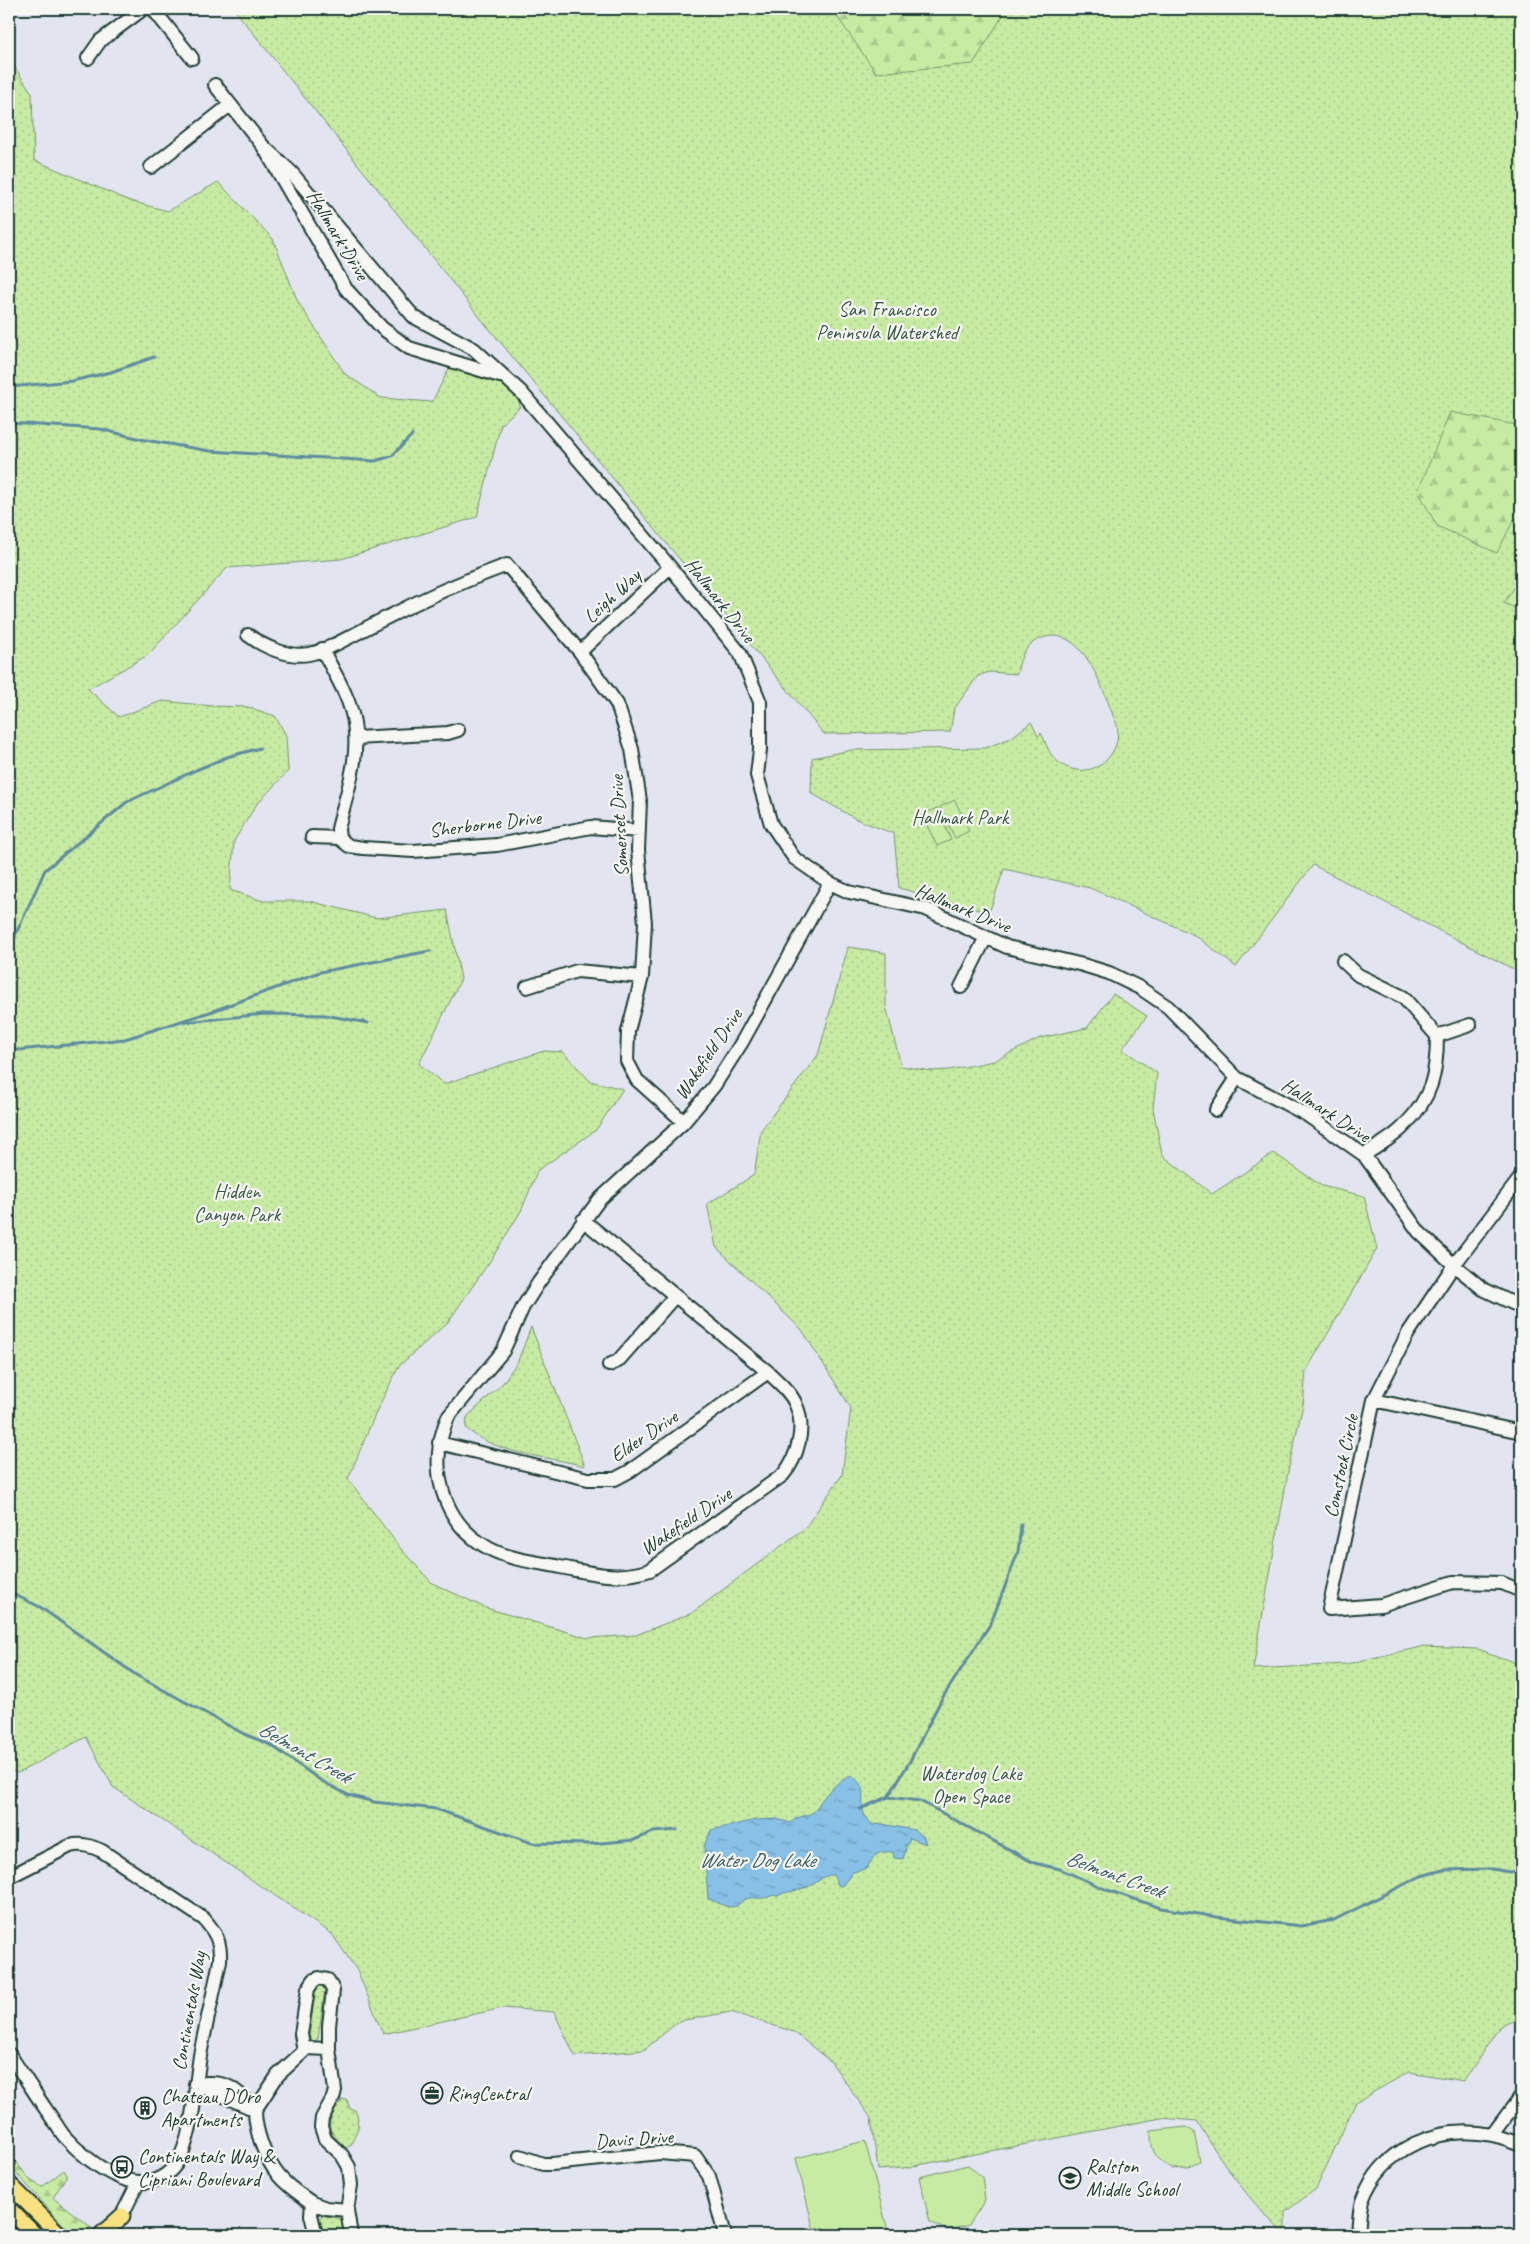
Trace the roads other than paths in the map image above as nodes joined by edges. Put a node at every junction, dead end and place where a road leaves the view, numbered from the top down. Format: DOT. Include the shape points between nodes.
graph roads {
  1 [pos="143,9"];
  2 [pos="153,9"];
  3 [pos="88,58"];
  4 [pos="192,58"];
  5 [pos="215,85"];
  6 [pos="230,105"];
  7 [pos="262,146"];
  8 [pos="151,167"];
  9 [pos="504,377"];
  10 [pos="670,567"];
  11 [pos="248,636"];
  12 [pos="322,649"];
  13 [pos="580,652"];
  14 [pos="458,730"];
  15 [pos="356,738"];
  16 [pos="639,831"];
  17 [pos="312,837"];
  18 [pos="339,838"];
  19 [pos="830,883"];
  20 [pos="986,937"];
  21 [pos="1343,961"];
  22 [pos="642,976"];
  23 [pos="526,987"];
  24 [pos="961,987"];
  25 [pos="1470,1025"];
  26 [pos="1437,1036"];
  27 [pos="1237,1078"];
  28 [pos="1216,1110"];
  29 [pos="684,1122"];
  30 [pos="1364,1155"];
  31 [pos="1521,1177"];
  32 [pos="583,1220"];
  33 [pos="1454,1265"];
  34 [pos="674,1296"];
  35 [pos="1521,1306"];
  36 [pos="609,1365"];
  37 [pos="768,1372"];
  38 [pos="1374,1400"];
  39 [pos="1521,1432"];
  40 [pos="439,1443"];
  41 [pos="1521,1591"];
  42 [pos="9,1877"];
  43 [pos="305,2048"];
  44 [pos="329,2049"];
  45 [pos="9,2054"];
  46 [pos="195,2084"];
  47 [pos="1521,2096"];
  48 [pos="255,2110"];
  49 [pos="1492,2135"];
  50 [pos="1521,2144"];
  51 [pos="520,2156"];
  52 [pos="138,2183"];
  53 [pos="9,2184"];
  54 [pos="312,2203"];
  55 [pos="9,2209"];
  56 [pos="348,2210"];
  57 [pos="122,2216"];
  58 [pos="35,2235"];
  59 [pos="60,2235"];
  60 [pos="101,2235"];
  61 [pos="111,2235"];
  62 [pos="119,2235"];
  63 [pos="316,2235"];
  64 [pos="351,2235"];
  65 [pos="725,2235"];
  66 [pos="1358,2235"];
  1 -- 3 [label="street" via="100,41"];
  2 -- 4 [label="street"];
  5 -- 6 [label="street, Hallmark Drive"];
  6 -- 7 [label="street, Hallmark Drive"];
  6 -- 8 [label="street"];
  7 -- 9 [label="street, Hallmark Drive" via="291,172 414,317 474,349"];
  7 -- 9 [label="street, Hallmark Drive" via="346,289 382,328 409,348"];
  9 -- 10 [label="street, Hallmark Drive" via="521,392"];
  10 -- 13 [label="street, Leigh Way"];
  10 -- 19 [label="street, Hallmark Drive" via="740,653 760,702 757,775 771,824 794,858"];
  11 -- 12 [label="street" via="261,645 289,653 308,654"];
  12 -- 13 [label="street, Somerset Drive" via="400,610 507,565"];
  12 -- 15 [label="street" via="346,697"];
  13 -- 16 [label="street, Somerset Drive" via="617,704 626,731 640,801"];
  14 -- 15 [label="street"];
  15 -- 18 [label="street"];
  16 -- 18 [label="street, Sherborne Drive" via="591,827 497,845 413,851 349,846"];
  16 -- 22 [label="street, Somerset Drive" via="645,923"];
  17 -- 18 [label="street, Sherborne Drive"];
  19 -- 20 [label="street, Hallmark Drive" via="856,894 926,909"];
  19 -- 29 [label="street, Wakefield Drive" via="742,1042 714,1086"];
  20 -- 24 [label="street"];
  20 -- 27 [label="street, Hallmark Drive" via="1007,946 1110,973 1140,988 1168,1007"];
  21 -- 26 [label="street" via="1358,974 1403,997"];
  22 -- 23 [label="street" via="577,971"];
  22 -- 29 [label="street, Somerset Drive" via="628,1031 627,1062 636,1080"];
  25 -- 26 [label="street"];
  26 -- 30 [label="street" via="1437,1065 1428,1094 1405,1126"];
  27 -- 28 [label="street"];
  27 -- 30 [label="street, Hallmark Drive" via="1307,1115"];
  29 -- 32 [label="street, Wakefield Drive" via="599,1200"];
  30 -- 33 [label="street, Hallmark Drive" via="1419,1232"];
  31 -- 33 [label="street, Comstock Circle"];
  32 -- 34 [label="street, Wakefield Drive"];
  32 -- 40 [label="street, Wakefield Drive" via="527,1301 503,1351 448,1417"];
  33 -- 35 [label="street, Hallmark Drive" via="1483,1289"];
  33 -- 38 [label="street, Comstock Circle" via="1407,1335"];
  34 -- 36 [label="street" via="618,1361"];
  34 -- 37 [label="street, Wakefield Drive"];
  37 -- 40 [label="street, Elder Drive" via="630,1472 615,1479 588,1479"];
  37 -- 40 [label="street, Wakefield Drive" via="796,1404 800,1418 798,1448 789,1468 775,1482 650,1570 635,1575 604,1575 510,1557 475,1540 459,1525 444,1496 438,1468"];
  38 -- 39 [label="street"];
  38 -- 41 [label="street, Comstock Circle" via="1329,1609 1381,1605 1453,1582 1502,1583"];
  42 -- 46 [label="street, Continentals Way" via="70,1846 86,1845 104,1851 204,1919 221,1946"];
  43 -- 44 [label="street"];
  43 -- 44 [label="street" via="301,2034 308,1989 319,1978 328,1980 333,1990"];
  43 -- 48 [label="street" via="278,2075"];
  44 -- 56 [label="street" via="334,2094 321,2127 325,2139 349,2167"];
  45 -- 52 [label="street" via="64,2136 98,2165 118,2177"];
  46 -- 48 [label="street" via="224,2084 242,2095"];
  46 -- 52 [label="street, Continentals Way" via="188,2136 176,2164 156,2179"];
  47 -- 49 [label="street"];
  48 -- 54 [label="street" via="257,2128 270,2162 279,2176"];
  49 -- 50 [label="street"];
  49 -- 66 [label="street" via="1469,2132 1431,2136 1405,2148 1387,2162 1373,2180 1362,2202"];
  51 -- 65 [label="street, Davis Drive" via="552,2164 660,2153 695,2156 709,2176"];
  52 -- 57 [label="street"];
  53 -- 59 [label="main road"];
  54 -- 56 [label="street"];
  54 -- 63 [label="street"];
  55 -- 58 [label="main road"];
  56 -- 64 [label="street"];
  57 -- 60 [label="main road"];
  57 -- 61 [label="street"];
  57 -- 62 [label="main road"];
}
